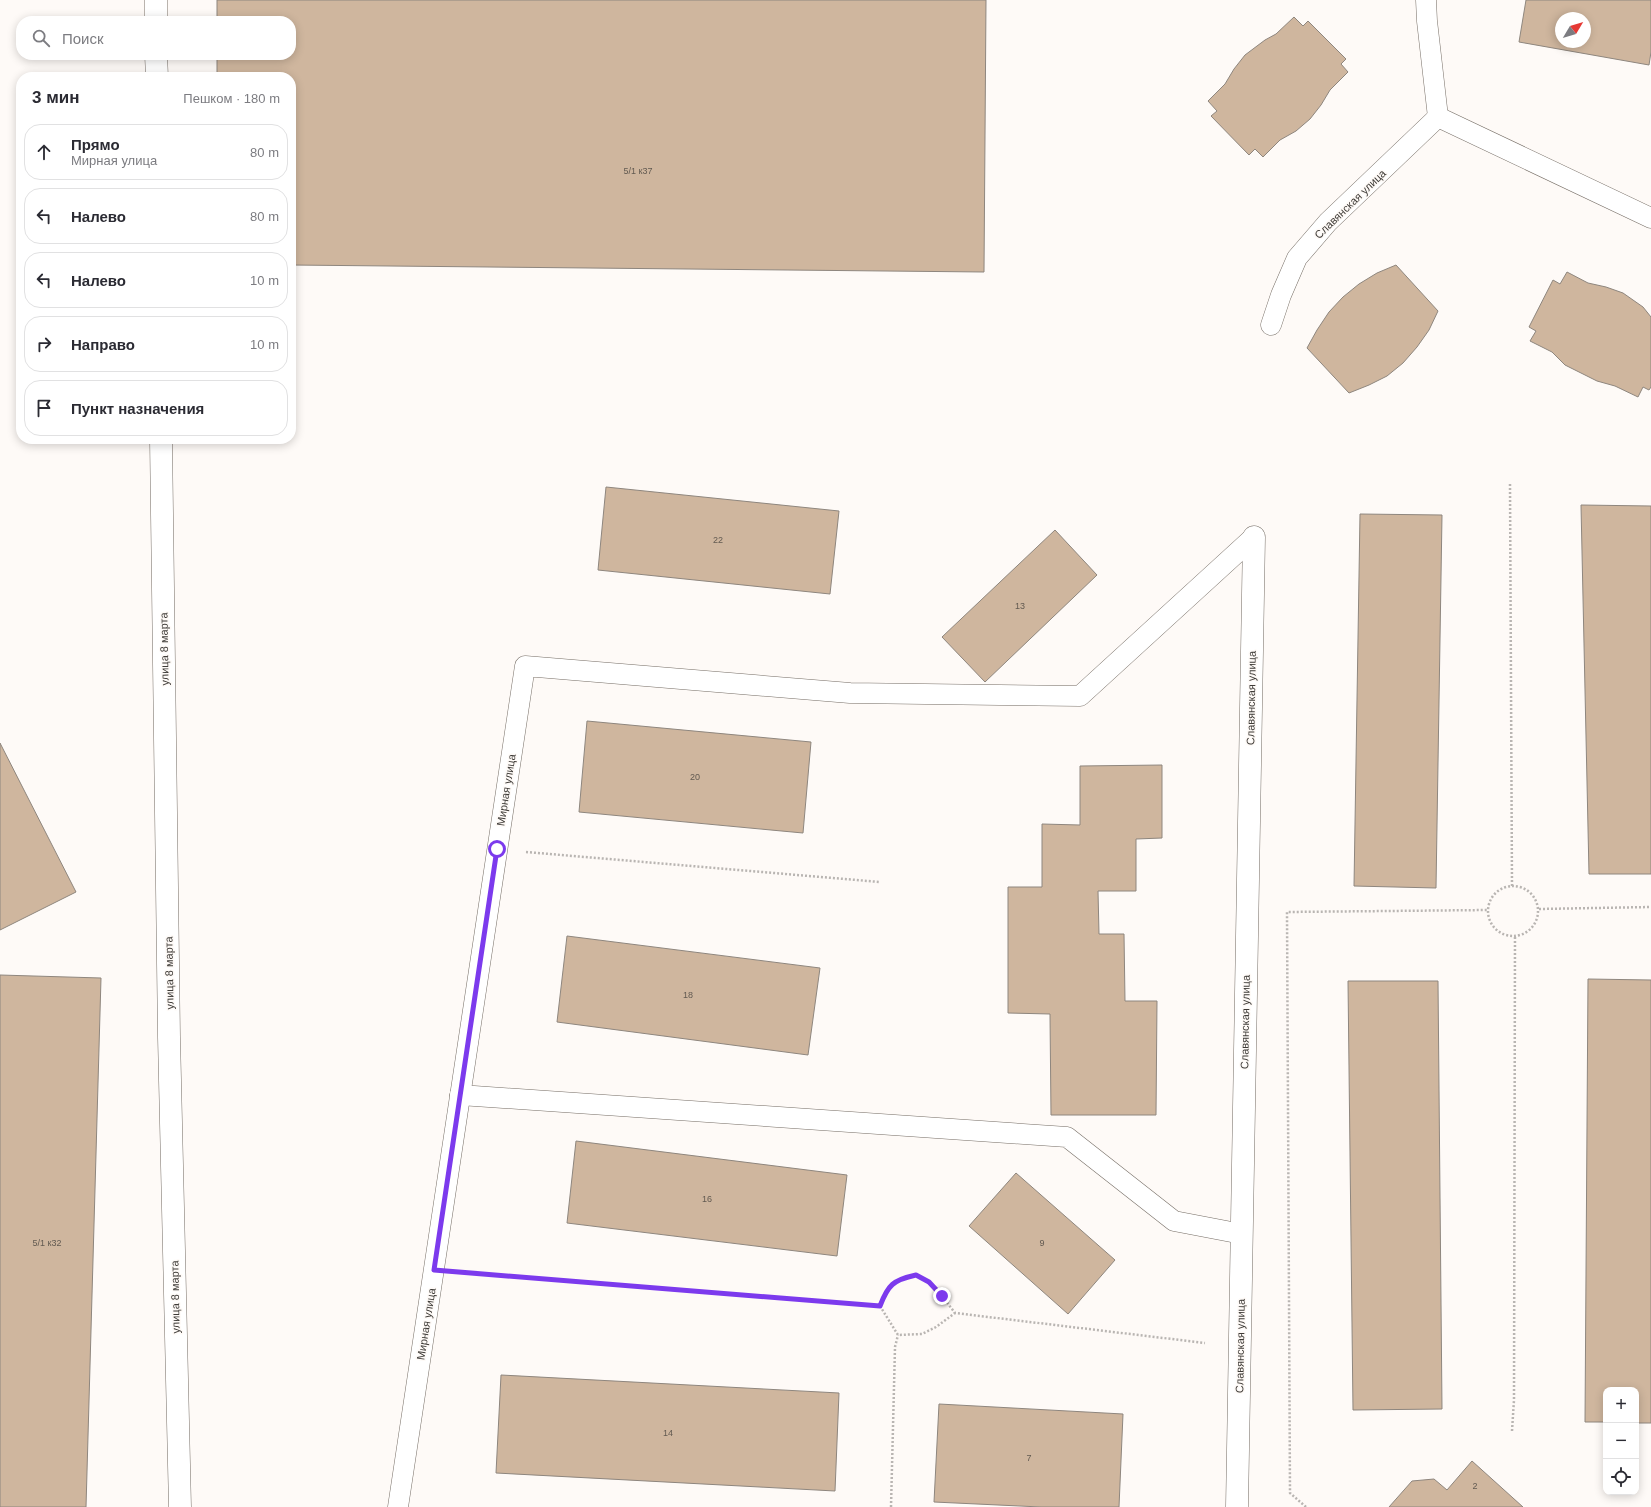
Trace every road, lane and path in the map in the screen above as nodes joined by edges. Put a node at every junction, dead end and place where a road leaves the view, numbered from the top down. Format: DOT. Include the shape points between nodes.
graph roads {
  1 [pos="156,0"];
  2 [pos="1426,0"];
  3 [pos="156,16"];
  4 [pos="156,60"];
  5 [pos="157,72"];
  6 [pos="1438,117"];
  7 [pos="1651,218"];
  8 [pos="1272,325"];
  9 [pos="161,444"];
  10 [pos="1510,484"];
  11 [pos="1254,536"];
  12 [pos="497,849"];
  13 [pos="880,882"];
  14 [pos="1512,886"];
  15 [pos="1651,907"];
  16 [pos="1538,908"];
  17 [pos="1488,910"];
  18 [pos="1515,936"];
  19 [pos="460,1095"];
  20 [pos="1242,1234"];
  21 [pos="434,1270"];
  22 [pos="880,1306"];
  23 [pos="955,1313"];
  24 [pos="898,1335"];
  25 [pos="1205,1343"];
  26 [pos="1512,1431"];
  27 [pos="180,1507"];
  28 [pos="398,1507"];
  29 [pos="891,1507"];
  30 [pos="1237,1507"];
  31 [pos="1306,1507"];
  1 -- 3 [label="street"];
  2 -- 6 [label="lane"];
  4 -- 5 [label="street"];
  6 -- 7 [label="lane"];
  6 -- 8 [label="lane, Славянская улица" via="1328,222 1297,258 1281,295"];
  9 -- 27 [label="street, улица 8 марта" via="169,1037"];
  10 -- 14 [label="path"];
  11 -- 12 [label="lane, Мирная улица" via="1080,696 850,693 525,666"];
  11 -- 20 [label="street, Славянская улица"];
  12 -- 13 [label="path"];
  12 -- 19 [label="lane, Мирная улица"];
  14 -- 16 [label="path" via="1525,888 1534,896"];
  14 -- 17 [label="path" via="1500,889 1491,898"];
  15 -- 16 [label="path"];
  16 -- 18 [label="path" via="1533,927 1524,934"];
  17 -- 18 [label="path" via="1490,921 1496,929 1504,935"];
  17 -- 31 [label="path" via="1287,912 1290,1493"];
  18 -- 26 [label="path"];
  19 -- 20 [label="lane" via="1067,1137 1174,1221"];
  19 -- 21 [label="lane, Мирная улица"];
  20 -- 30 [label="street, Славянская улица"];
  21 -- 22 [label="path"];
  21 -- 28 [label="lane, Мирная улица"];
  22 -- 23 [label="path" via="886,1290 900,1279 916,1275 929,1282"];
  22 -- 24 [label="path"];
  23 -- 24 [label="path" via="922,1334"];
  23 -- 25 [label="path"];
  24 -- 29 [label="path" via="895,1347"];
}
